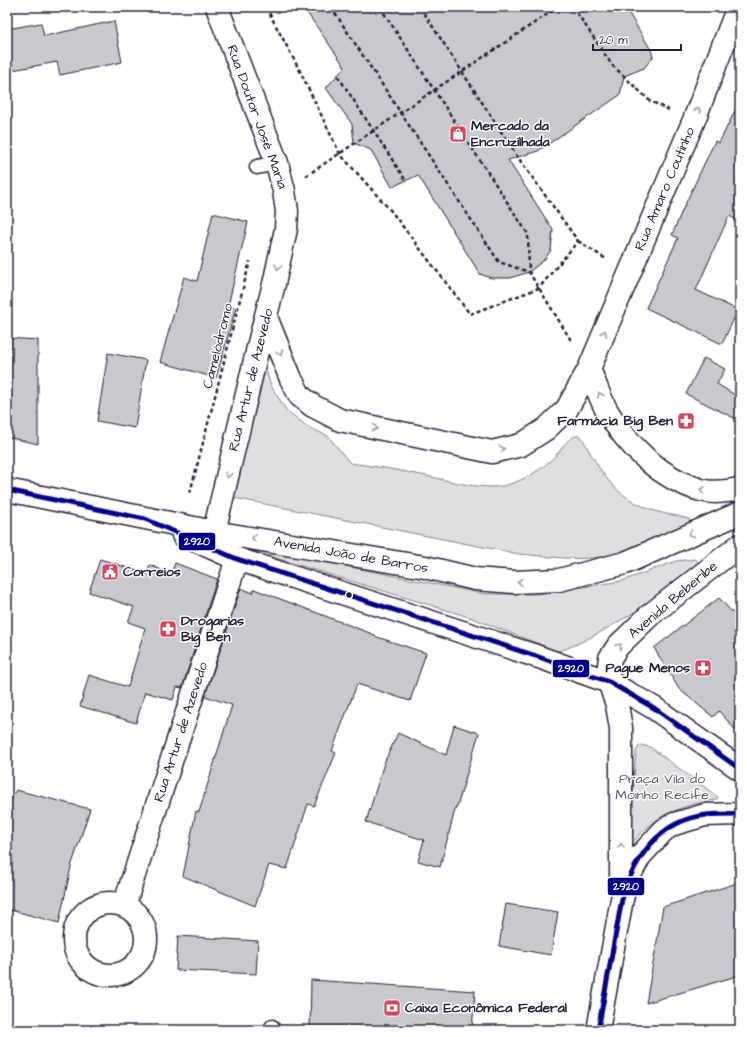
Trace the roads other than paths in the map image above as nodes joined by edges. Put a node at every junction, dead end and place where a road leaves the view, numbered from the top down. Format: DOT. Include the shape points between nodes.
graph roads {
  1 [pos="218,7"];
  2 [pos="738,7"];
  3 [pos="286,228"];
  4 [pos="266,317"];
  5 [pos="589,369"];
  6 [pos="740,489"];
  7 [pos="7,490"];
  8 [pos="740,513"];
  9 [pos="145,519"];
  10 [pos="214,532"];
  11 [pos="740,545"];
  12 [pos="237,559"];
  13 [pos="609,682"];
  14 [pos="740,770"];
  15 [pos="740,814"];
  16 [pos="622,899"];
  17 [pos="124,906"];
  18 [pos="598,1030"];
  1 -- 3 [label="street, Rua Doutor José Maria" via="267,165 284,191"];
  5 -- 2 [label="street, Rua Amaro Coutinho, one-way" via="694,120"];
  3 -- 4 [label="street, Rua Artur de Azevedo, one-way"];
  4 -- 5 [label="street, Rua Amaro Coutinho, one-way" via="291,380 300,396 313,406 340,420 492,452 521,445 546,430 568,409"];
  4 -- 10 [label="street, Rua Artur de Azevedo, one-way"];
  6 -- 5 [label="street, one-way" via="725,492 702,491 674,480 647,460 622,434 607,410"];
  7 -- 9 [label="street, Avenida João de Barros"];
  8 -- 10 [label="street, Avenida João de Barros, one-way" via="625,563 559,580 514,582 475,579 418,566"];
  9 -- 10 [label="street, Avenida João de Barros"];
  9 -- 12 [label="street, Avenida João de Barros"];
  13 -- 11 [label="street, Avenida Beberibe, one-way" via="610,658 618,646 650,615"];
  12 -- 13 [label="street, Avenida João de Barros"];
  12 -- 17 [label="street, Rua Artur de Azevedo"];
  13 -- 14 [label="street, Avenida João de Barros" via="654,708"];
  16 -- 13 [label="street, one-way" via="621,728"];
  15 -- 16 [label="street" via="705,815 674,824 664,830 640,856 628,878"];
  16 -- 18 [label="street"];
}
